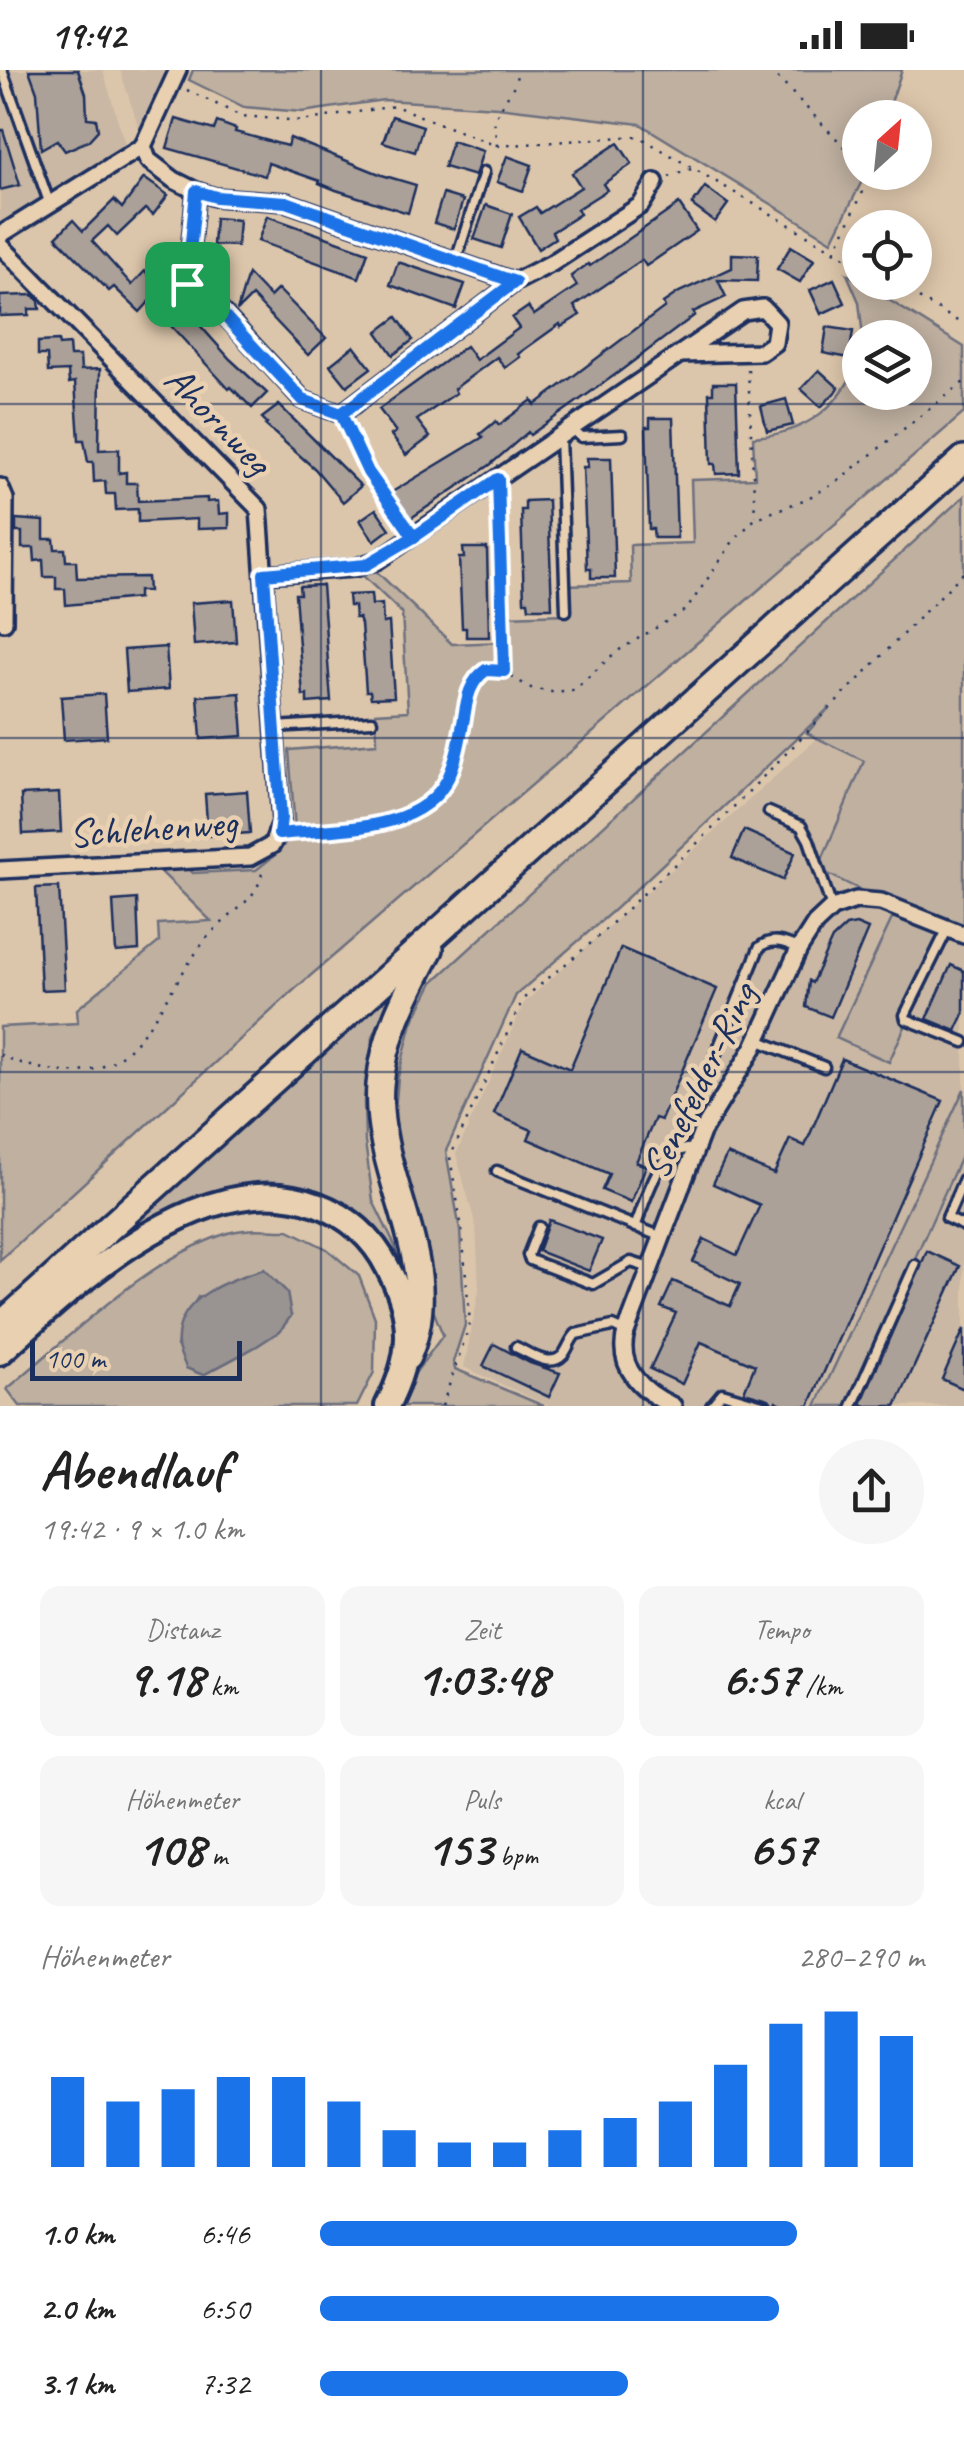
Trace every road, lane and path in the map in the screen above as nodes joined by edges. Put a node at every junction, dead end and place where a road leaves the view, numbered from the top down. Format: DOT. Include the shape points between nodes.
graph roads {
  1 [pos="2,70"];
  2 [pos="517,70"];
  3 [pos="770,70"];
  4 [pos="176,77"];
  5 [pos="842,145"];
  6 [pos="144,146"];
  7 [pos="498,146"];
  8 [pos="696,168"];
  9 [pos="484,172"];
  10 [pos="654,182"];
  11 [pos="864,190"];
  12 [pos="196,191"];
  13 [pos="50,204"];
  14 [pos="0,235"];
  15 [pos="0,245"];
  16 [pos="834,252"];
  17 [pos="842,256"];
  18 [pos="455,263"];
  19 [pos="515,282"];
  20 [pos="922,300"];
  21 [pos="964,325"];
  22 [pos="747,352"];
  23 [pos="681,354"];
  24 [pos="964,382"];
  25 [pos="341,414"];
  26 [pos="566,433"];
  27 [pos="622,435"];
  28 [pos="964,460"];
  29 [pos="498,479"];
  30 [pos="0,487"];
  31 [pos="755,519"];
  32 [pos="414,537"];
  33 [pos="2,545"];
  34 [pos="964,572"];
  35 [pos="264,574"];
  36 [pos="566,611"];
  37 [pos="4,622"];
  38 [pos="504,671"];
  39 [pos="372,722"];
  40 [pos="275,727"];
  41 [pos="769,812"];
  42 [pos="279,834"];
  43 [pos="262,853"];
  44 [pos="0,870"];
  45 [pos="832,908"];
  46 [pos="948,928"];
  47 [pos="438,933"];
  48 [pos="964,935"];
  49 [pos="800,949"];
  50 [pos="757,1040"];
  51 [pos="964,1042"];
  52 [pos="0,1054"];
  53 [pos="824,1067"];
  54 [pos="677,1149"];
  55 [pos="696,1149"];
  56 [pos="497,1171"];
  57 [pos="964,1179"];
  58 [pos="634,1226"];
  59 [pos="964,1226"];
  60 [pos="540,1227"];
  61 [pos="662,1238"];
  62 [pos="915,1265"];
  63 [pos="650,1268"];
  64 [pos="0,1326"];
  65 [pos="626,1332"];
  66 [pos="516,1347"];
  67 [pos="0,1353"];
  68 [pos="407,1356"];
  69 [pos="646,1400"];
  70 [pos="387,1406"];
  71 [pos="442,1406"];
  72 [pos="673,1406"];
  73 [pos="711,1406"];
  74 [pos="766,1406"];
  75 [pos="852,1406"];
  1 -- 13 [label="lane"];
  2 -- 7 [label="path" via="494,119"];
  3 -- 5 [label="path"];
  4 -- 6 [label="street"];
  4 -- 7 [label="path" via="242,116 302,121 394,106"];
  6 -- 12 [label="street" via="148,160"];
  6 -- 13 [label="street"];
  7 -- 8 [label="path" via="638,136"];
  8 -- 10 [label="path"];
  8 -- 16 [label="path"];
  9 -- 18 [label="lane"];
  10 -- 19 [label="street" via="640,205"];
  11 -- 16 [label="path"];
  12 -- 18 [label="street" via="286,202"];
  12 -- 25 [label="street" via="187,284 303,400"];
  13 -- 14 [label="street"];
  15 -- 35 [label="street, Ahornweg" via="259,509"];
  16 -- 17 [label="path"];
  18 -- 19 [label="street"];
  19 -- 25 [label="street"];
  20 -- 21 [label="path"];
  22 -- 23 [label="street"];
  22 -- 23 [label="street" via="766,350 777,338 775,318 763,308 743,311"];
  22 -- 31 [label="path"];
  23 -- 26 [label="street"];
  24 -- 31 [label="path" via="832,485"];
  25 -- 32 [label="path" via="368,472"];
  26 -- 27 [label="lane"];
  26 -- 29 [label="street"];
  26 -- 36 [label="lane"];
  28 -- 47 [label="highway"];
  29 -- 32 [label="street"];
  29 -- 38 [label="path"];
  30 -- 33 [label="street" via="6,499"];
  31 -- 38 [label="path" via="686,609 616,652 574,690 531,688"];
  32 -- 35 [label="street" via="366,565"];
  33 -- 37 [label="street"];
  34 -- 71 [label="path" via="706,835 523,999 450,1157 470,1324"];
  35 -- 40 [label="street, Schlehenweg"];
  38 -- 42 [label="path" via="486,670 470,686 452,770 420,811 386,823"];
  39 -- 40 [label="lane"];
  40 -- 42 [label="street, Schlehenweg"];
  41 -- 45 [label="lane" via="801,826"];
  42 -- 43 [label="street, Schlehenweg"];
  43 -- 44 [label="street, Schlehenweg"];
  43 -- 52 [label="path" via="261,885 209,935 152,1025 126,1053 94,1067 58,1071"];
  45 -- 46 [label="street" via="880,902"];
  45 -- 49 [label="street, Senefelder-Ring"];
  46 -- 48 [label="street"];
  46 -- 51 [label="lane" via="905,1015"];
  47 -- 64 [label="highway"];
  47 -- 68 [label="highway" via="390,1030 380,1086 384,1146 420,1281"];
  49 -- 50 [label="street, Senefelder-Ring"];
  49 -- 54 [label="lane" via="776,941 759,948"];
  50 -- 53 [label="lane"];
  50 -- 55 [label="street, Senefelder-Ring"];
  54 -- 55 [label="lane"];
  54 -- 58 [label="lane"];
  55 -- 61 [label="street, Senefelder-Ring"];
  56 -- 58 [label="lane"];
  57 -- 59 [label="lane" via="947,1218"];
  58 -- 61 [label="lane"];
  60 -- 63 [label="lane" via="530,1260 586,1284 631,1262"];
  61 -- 63 [label="street, Senefelder-Ring"];
  62 -- 75 [label="lane"];
  63 -- 65 [label="street, Senefelder-Ring"];
  65 -- 66 [label="lane" via="613,1326 576,1334 554,1361"];
  65 -- 69 [label="street" via="629,1371"];
  67 -- 68 [label="main road" via="54,1303 148,1236 210,1205 262,1195 311,1202 366,1236 401,1297"];
  68 -- 70 [label="main road"];
  69 -- 72 [label="street"];
  73 -- 74 [label="lane" via="722,1393"];
}
